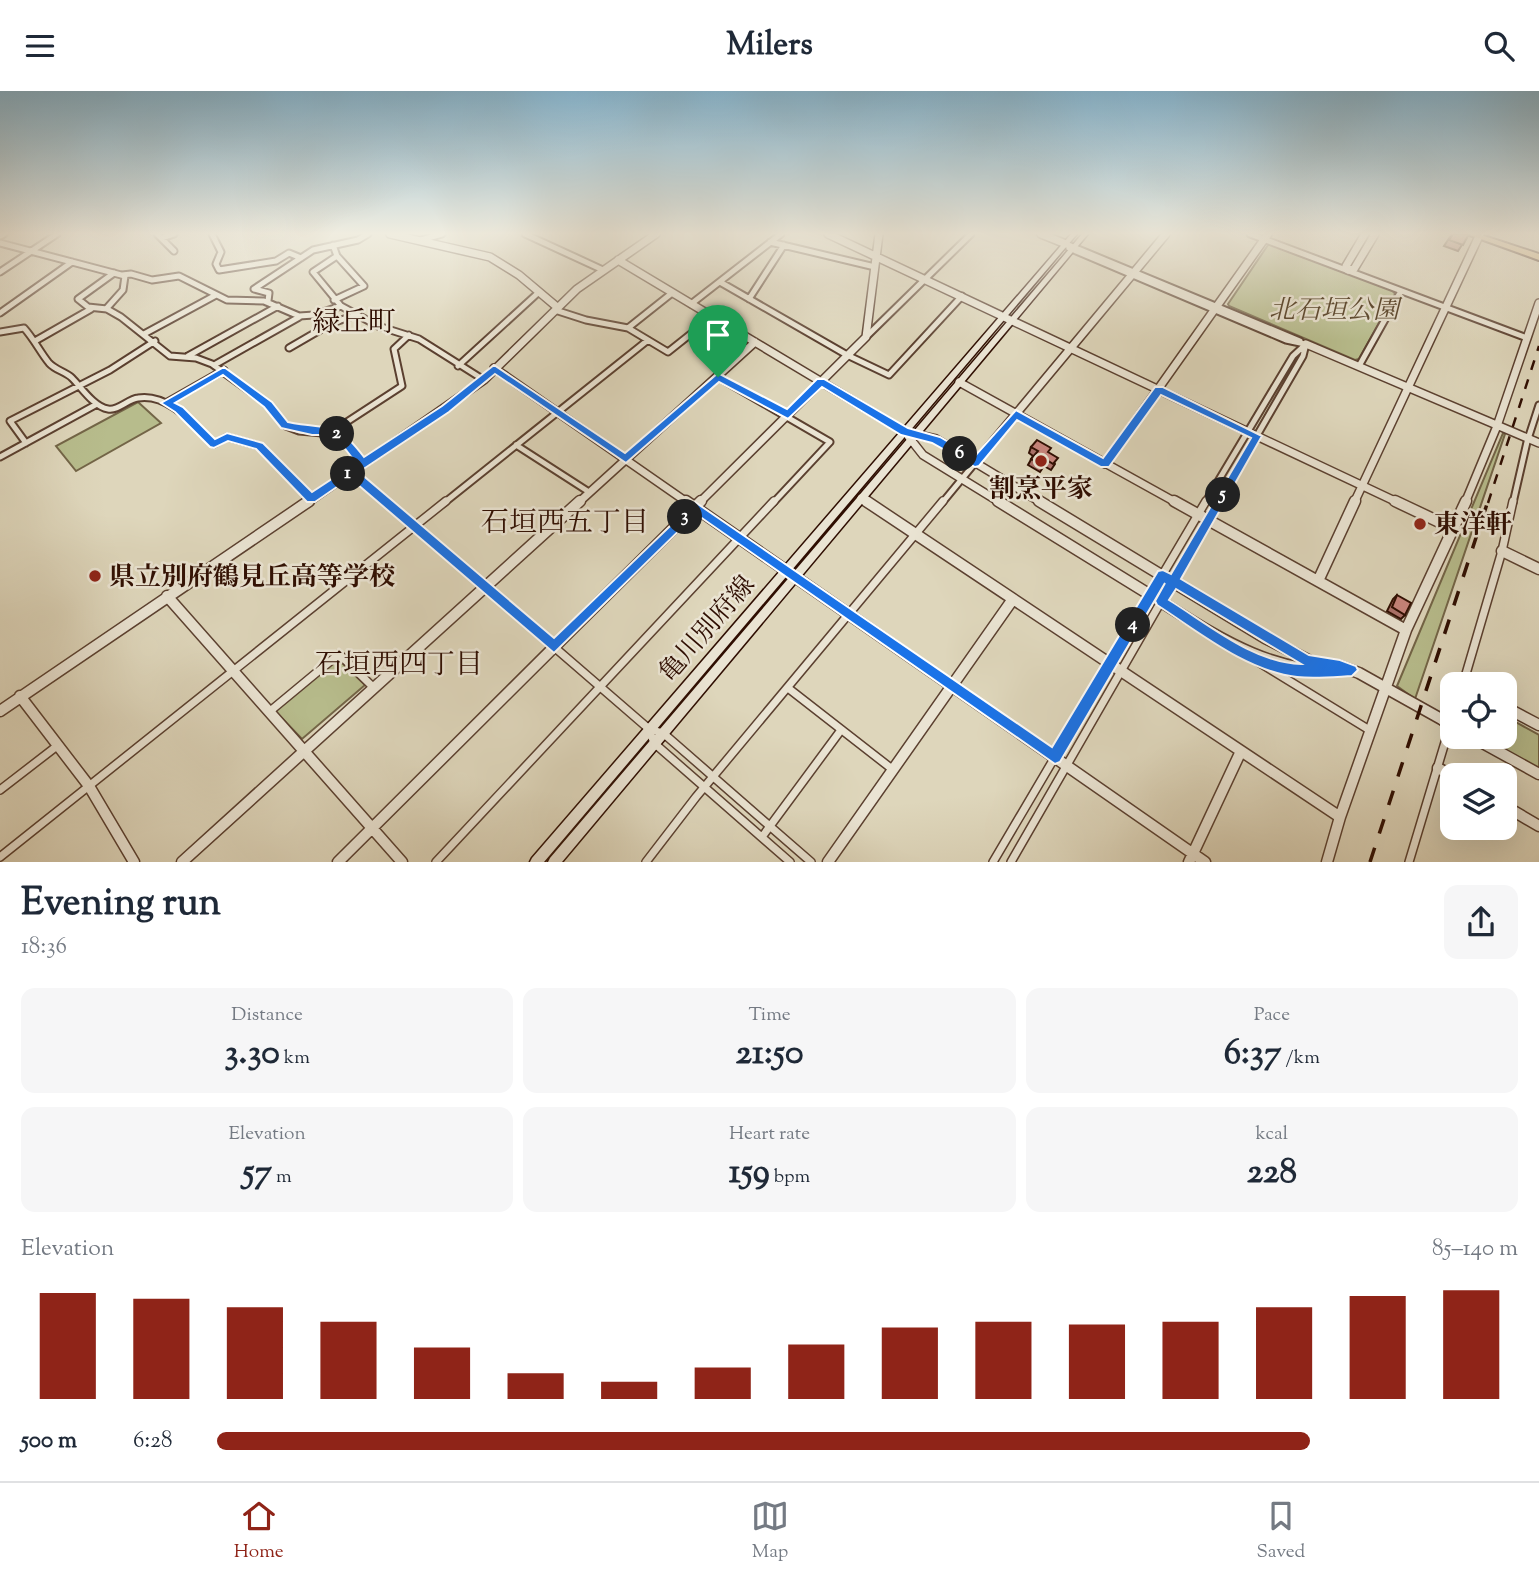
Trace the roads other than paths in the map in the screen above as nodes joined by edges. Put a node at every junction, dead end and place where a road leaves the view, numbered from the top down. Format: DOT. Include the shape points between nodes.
graph roads {
  1 [pos="61,270"];
  2 [pos="102,270"];
  3 [pos="283,270"];
  4 [pos="316,270"];
  5 [pos="350,270"];
  6 [pos="512,270"];
  7 [pos="603,270"];
  8 [pos="634,270"];
  9 [pos="735,270"];
  10 [pos="768,270"];
  11 [pos="875,270"];
  12 [pos="906,270"];
  13 [pos="933,270"];
  14 [pos="1050,270"];
  15 [pos="1126,270"];
  16 [pos="1136,270"];
  17 [pos="1242,270"];
  18 [pos="1348,270"];
  19 [pos="1462,270"];
  20 [pos="114,273"];
  21 [pos="1133,273"];
  22 [pos="122,275"];
  23 [pos="925,279"];
  24 [pos="720,282"];
  25 [pos="1401,291"];
  26 [pos="539,292"];
  27 [pos="672,293"];
  28 [pos="216,295"];
  29 [pos="962,296"];
  30 [pos="749,299"];
  31 [pos="334,300"];
  32 [pos="268,301"];
  33 [pos="1539,303"];
  34 [pos="691,304"];
  35 [pos="278,306"];
  36 [pos="341,306"];
  37 [pos="1215,307"];
  38 [pos="1445,307"];
  39 [pos="556,308"];
  40 [pos="91,309"];
  41 [pos="106,309"];
  42 [pos="0,313"];
  43 [pos="356,315"];
  44 [pos="301,316"];
  45 [pos="712,317"];
  46 [pos="1008,318"];
  47 [pos="628,328"];
  48 [pos="1,330"];
  49 [pos="144,334"];
  50 [pos="410,335"];
  51 [pos="866,337"];
  52 [pos="1527,338"];
  53 [pos="648,340"];
  54 [pos="35,341"];
  55 [pos="155,341"];
  56 [pos="755,342"];
  57 [pos="1306,344"];
  58 [pos="289,348"];
  59 [pos="1071,348"];
  60 [pos="847,355"];
  61 [pos="188,356"];
  62 [pos="216,364"];
  63 [pos="458,366"];
  64 [pos="1359,366"];
  65 [pos="494,368"];
  66 [pos="224,370"];
  67 [pos="718,377"];
  68 [pos="484,380"];
  69 [pos="821,381"];
  70 [pos="960,382"];
  71 [pos="77,386"];
  72 [pos="1408,388"];
  73 [pos="1159,390"];
  74 [pos="166,403"];
  75 [pos="97,404"];
  76 [pos="1539,405"];
  77 [pos="558,412"];
  78 [pos="1016,414"];
  79 [pos="788,415"];
  80 [pos="1497,426"];
  81 [pos="333,431"];
  82 [pos="1247,431"];
  83 [pos="910,435"];
  84 [pos="1257,436"];
  85 [pos="1528,438"];
  86 [pos="26,443"];
  87 [pos="1539,443"];
  88 [pos="516,445"];
  89 [pos="0,457"];
  90 [pos="626,459"];
  91 [pos="975,463"];
  92 [pos="363,464"];
  93 [pos="1105,464"];
  94 [pos="351,472"];
  95 [pos="962,479"];
  96 [pos="1363,486"];
  97 [pos="589,492"];
  98 [pos="311,499"];
  99 [pos="861,499"];
  100 [pos="695,507"];
  101 [pos="1198,515"];
  102 [pos="1208,521"];
  103 [pos="414,527"];
  104 [pos="1454,529"];
  105 [pos="916,535"];
  106 [pos="740,538"];
  107 [pos="1502,551"];
  108 [pos="1539,569"];
  109 [pos="791,573"];
  110 [pos="1163,575"];
  111 [pos="1173,581"];
  112 [pos="1318,581"];
  113 [pos="485,587"];
  114 [pos="1151,595"];
  115 [pos="167,596"];
  116 [pos="1013,600"];
  117 [pos="1162,601"];
  118 [pos="849,614"];
  119 [pos="1406,630"];
  120 [pos="554,647"];
  121 [pos="1238,649"];
  122 [pos="1110,664"];
  123 [pos="234,670"];
  124 [pos="1352,670"];
  125 [pos="1121,672"];
  126 [pos="1467,672"];
  127 [pos="952,685"];
  128 [pos="373,687"];
  129 [pos="600,687"];
  130 [pos="788,688"];
  131 [pos="1386,688"];
  132 [pos="20,696"];
  133 [pos="0,711"];
  134 [pos="269,712"];
  135 [pos="1517,713"];
  136 [pos="1440,717"];
  137 [pos="1539,725"];
  138 [pos="649,729"];
  139 [pos="841,730"];
  140 [pos="1371,731"];
  141 [pos="663,733"];
  142 [pos="654,743"];
  143 [pos="57,746"];
  144 [pos="1443,749"];
  145 [pos="1494,749"];
  146 [pos="304,751"];
  147 [pos="1241,751"];
  148 [pos="1055,757"];
  149 [pos="1067,766"];
  150 [pos="1438,768"];
  151 [pos="892,769"];
  152 [pos="1539,774"];
  153 [pos="713,776"];
  154 [pos="89,786"];
  155 [pos="705,787"];
  156 [pos="0,790"];
  157 [pos="1517,813"];
  158 [pos="1340,817"];
  159 [pos="770,826"];
  160 [pos="1539,826"];
  161 [pos="372,827"];
  162 [pos="762,837"];
  163 [pos="0,857"];
  164 [pos="1191,857"];
  165 [pos="135,862"];
  166 [pos="182,862"];
  167 [pos="338,862"];
  168 [pos="402,862"];
  169 [pos="436,862"];
  170 [pos="536,862"];
  171 [pos="554,862"];
  172 [pos="646,862"];
  173 [pos="790,862"];
  174 [pos="811,862"];
  175 [pos="828,862"];
  176 [pos="993,862"];
  177 [pos="1011,862"];
  178 [pos="1205,862"];
  179 [pos="1327,862"];
  180 [pos="1409,862"];
  1 -- 42 [label="street"];
  2 -- 20 [label="street"];
  3 -- 32 [label="street" via="254,289 269,293"];
  4 -- 31 [label="street" via="313,272"];
  5 -- 31 [label="street" via="364,286"];
  6 -- 26 [label="street"];
  7 -- 39 [label="street"];
  8 -- 27 [label="street"];
  9 -- 24 [label="street"];
  10 -- 30 [label="street"];
  11 -- 51 [label="street"];
  12 -- 23 [label="street"];
  13 -- 23 [label="street"];
  14 -- 46 [label="main road, 亀川別府線"];
  15 -- 21 [label="street"];
  16 -- 21 [label="street"];
  17 -- 37 [label="street"];
  18 -- 25 [label="street"];
  19 -- 38 [label="street"];
  20 -- 22 [label="street"];
  20 -- 40 [label="street" via="78,299"];
  21 -- 37 [label="street"];
  21 -- 59 [label="street"];
  22 -- 28 [label="street" via="137,273 148,280 181,276"];
  22 -- 41 [label="street" via="123,290"];
  23 -- 29 [label="street"];
  23 -- 51 [label="street"];
  24 -- 30 [label="street"];
  24 -- 34 [label="street"];
  25 -- 38 [label="street"];
  25 -- 64 [label="street"];
  26 -- 39 [label="street"];
  26 -- 63 [label="street"];
  27 -- 34 [label="street"];
  27 -- 47 [label="street"];
  28 -- 32 [label="street" via="242,304"];
  28 -- 49 [label="street"];
  29 -- 46 [label="street"];
  29 -- 60 [label="street" via="889,375"];
  30 -- 60 [label="street"];
  31 -- 36 [label="street"];
  32 -- 35 [label="street"];
  33 -- 52 [label="street"];
  34 -- 45 [label="street"];
  35 -- 44 [label="street"];
  35 -- 61 [label="street"];
  36 -- 43 [label="street"];
  36 -- 44 [label="street"];
  37 -- 57 [label="street" via="1286,340"];
  37 -- 73 [label="street"];
  38 -- 52 [label="street"];
  38 -- 72 [label="street"];
  39 -- 47 [label="street" via="573,317"];
  39 -- 65 [label="street"];
  40 -- 41 [label="street"];
  40 -- 54 [label="street"];
  41 -- 49 [label="street"];
  43 -- 50 [label="street"];
  43 -- 58 [label="street"];
  44 -- 62 [label="street"];
  45 -- 53 [label="street" via="668,352"];
  45 -- 56 [label="street"];
  46 -- 59 [label="street"];
  46 -- 70 [label="main road, 亀川別府線"];
  46 -- 83 [label="main road, 亀川別府線"];
  47 -- 53 [label="street"];
  48 -- 54 [label="street" via="24,328"];
  49 -- 55 [label="street"];
  50 -- 63 [label="street"];
  50 -- 81 [label="street" via="394,349 402,386"];
  51 -- 60 [label="street"];
  52 -- 80 [label="street"];
  53 -- 77 [label="street"];
  54 -- 71 [label="street" via="50,365 66,373"];
  55 -- 61 [label="street" via="170,356"];
  55 -- 71 [label="street"];
  56 -- 67 [label="street"];
  56 -- 69 [label="street"];
  57 -- 64 [label="street"];
  57 -- 82 [label="street" via="1293,356"];
  57 -- 84 [label="street"];
  59 -- 73 [label="street"];
  59 -- 78 [label="street"];
  60 -- 69 [label="street"];
  61 -- 62 [label="street"];
  62 -- 66 [label="street"];
  63 -- 68 [label="street"];
  64 -- 72 [label="street"];
  65 -- 68 [label="street"];
  65 -- 77 [label="street"];
  66 -- 74 [label="street"];
  66 -- 81 [label="street" via="268,404 285,425"];
  67 -- 79 [label="street"];
  67 -- 90 [label="street"];
  68 -- 92 [label="street"];
  69 -- 79 [label="street"];
  69 -- 83 [label="street"];
  70 -- 78 [label="street"];
  70 -- 83 [label="main road, 亀川別府線"];
  71 -- 75 [label="street"];
  71 -- 86 [label="street" via="10,421"];
  72 -- 80 [label="street"];
  72 -- 96 [label="street"];
  73 -- 82 [label="street"];
  73 -- 93 [label="street"];
  74 -- 75 [label="street" via="145,397 112,410"];
  74 -- 98 [label="street" via="179,409 214,444 227,437 259,446"];
  75 -- 86 [label="street"];
  76 -- 85 [label="street"];
  77 -- 88 [label="street"];
  77 -- 90 [label="street"];
  78 -- 91 [label="street"];
  78 -- 93 [label="street"];
  79 -- 100 [label="street"];
  79 -- 106 [label="street" via="830,442"];
  80 -- 85 [label="street"];
  80 -- 104 [label="street"];
  81 -- 92 [label="street"];
  82 -- 84 [label="street"];
  82 -- 101 [label="street"];
  83 -- 91 [label="street" via="936,439"];
  83 -- 95 [label="street" via="923,455"];
  83 -- 99 [label="main road, 亀川別府線"];
  83 -- 109 [label="main road, 亀川別府線"];
  84 -- 96 [label="street"];
  84 -- 102 [label="street"];
  85 -- 87 [label="street"];
  85 -- 107 [label="street"];
  86 -- 89 [label="street"];
  88 -- 97 [label="street"];
  88 -- 103 [label="street"];
  90 -- 97 [label="street"];
  90 -- 100 [label="street"];
  91 -- 95 [label="street"];
  91 -- 110 [label="street"];
  92 -- 94 [label="street"];
  93 -- 101 [label="street"];
  94 -- 98 [label="street"];
  94 -- 103 [label="street"];
  95 -- 105 [label="street"];
  95 -- 114 [label="street"];
  96 -- 104 [label="street"];
  96 -- 112 [label="street"];
  97 -- 113 [label="street"];
  98 -- 115 [label="street"];
  99 -- 105 [label="street"];
  99 -- 109 [label="main road, 亀川別府線"];
  100 -- 106 [label="street"];
  100 -- 120 [label="street"];
  101 -- 102 [label="street"];
  101 -- 110 [label="street"];
  102 -- 111 [label="street"];
  102 -- 112 [label="street"];
  103 -- 113 [label="street"];
  103 -- 123 [label="street"];
  104 -- 119 [label="street"];
  105 -- 116 [label="street"];
  105 -- 118 [label="street"];
  106 -- 109 [label="street"];
  106 -- 129 [label="street"];
  107 -- 108 [label="street"];
  107 -- 126 [label="street"];
  109 -- 118 [label="street"];
  109 -- 138 [label="main road, 亀川別府線"];
  109 -- 141 [label="main road, 亀川別府線"];
  110 -- 111 [label="street"];
  110 -- 114 [label="street"];
  111 -- 117 [label="street"];
  111 -- 124 [label="street" via="1304,659"];
  112 -- 119 [label="street"];
  113 -- 120 [label="street"];
  113 -- 128 [label="street"];
  114 -- 117 [label="street"];
  114 -- 122 [label="street"];
  115 -- 123 [label="street"];
  115 -- 132 [label="street"];
  116 -- 122 [label="street"];
  116 -- 127 [label="street"];
  117 -- 121 [label="street"];
  117 -- 125 [label="street"];
  118 -- 127 [label="street"];
  118 -- 130 [label="street"];
  119 -- 131 [label="street"];
  120 -- 129 [label="street"];
  120 -- 161 [label="street"];
  121 -- 124 [label="street" via="1297,671"];
  121 -- 140 [label="street"];
  122 -- 125 [label="street"];
  122 -- 148 [label="street"];
  123 -- 134 [label="street"];
  123 -- 154 [label="street"];
  124 -- 131 [label="street"];
  125 -- 147 [label="street"];
  125 -- 149 [label="street"];
  127 -- 148 [label="street"];
  127 -- 151 [label="street"];
  128 -- 134 [label="street" via="339,654"];
  128 -- 146 [label="street"];
  129 -- 138 [label="street"];
  129 -- 169 [label="street"];
  130 -- 139 [label="street"];
  130 -- 153 [label="street"];
  131 -- 136 [label="street"];
  131 -- 140 [label="street"];
  132 -- 133 [label="street"];
  132 -- 143 [label="street"];
  134 -- 146 [label="street"];
  135 -- 137 [label="street"];
  138 -- 141 [label="street"];
  138 -- 142 [label="street"];
  138 -- 170 [label="main road, 亀川別府線"];
  139 -- 151 [label="street"];
  139 -- 159 [label="street"];
  140 -- 158 [label="street"];
  141 -- 142 [label="main road, 亀川別府線"];
  141 -- 153 [label="street"];
  142 -- 155 [label="street"];
  142 -- 171 [label="main road, 亀川別府線"];
  143 -- 154 [label="street"];
  143 -- 156 [label="street"];
  144 -- 150 [label="street"];
  145 -- 152 [label="street"];
  146 -- 161 [label="street"];
  146 -- 166 [label="street"];
  147 -- 158 [label="street"];
  147 -- 164 [label="street"];
  148 -- 149 [label="street"];
  148 -- 176 [label="street"];
  149 -- 164 [label="street"];
  149 -- 177 [label="street"];
  150 -- 180 [label="street"];
  151 -- 175 [label="street"];
  153 -- 155 [label="street"];
  153 -- 159 [label="street"];
  154 -- 163 [label="street"];
  154 -- 165 [label="street"];
  155 -- 162 [label="street"];
  155 -- 172 [label="street"];
  157 -- 160 [label="street"];
  158 -- 179 [label="street"];
  159 -- 162 [label="street"];
  159 -- 174 [label="street"];
  161 -- 167 [label="street"];
  161 -- 168 [label="street"];
  162 -- 173 [label="street"];
  164 -- 178 [label="street"];
}
